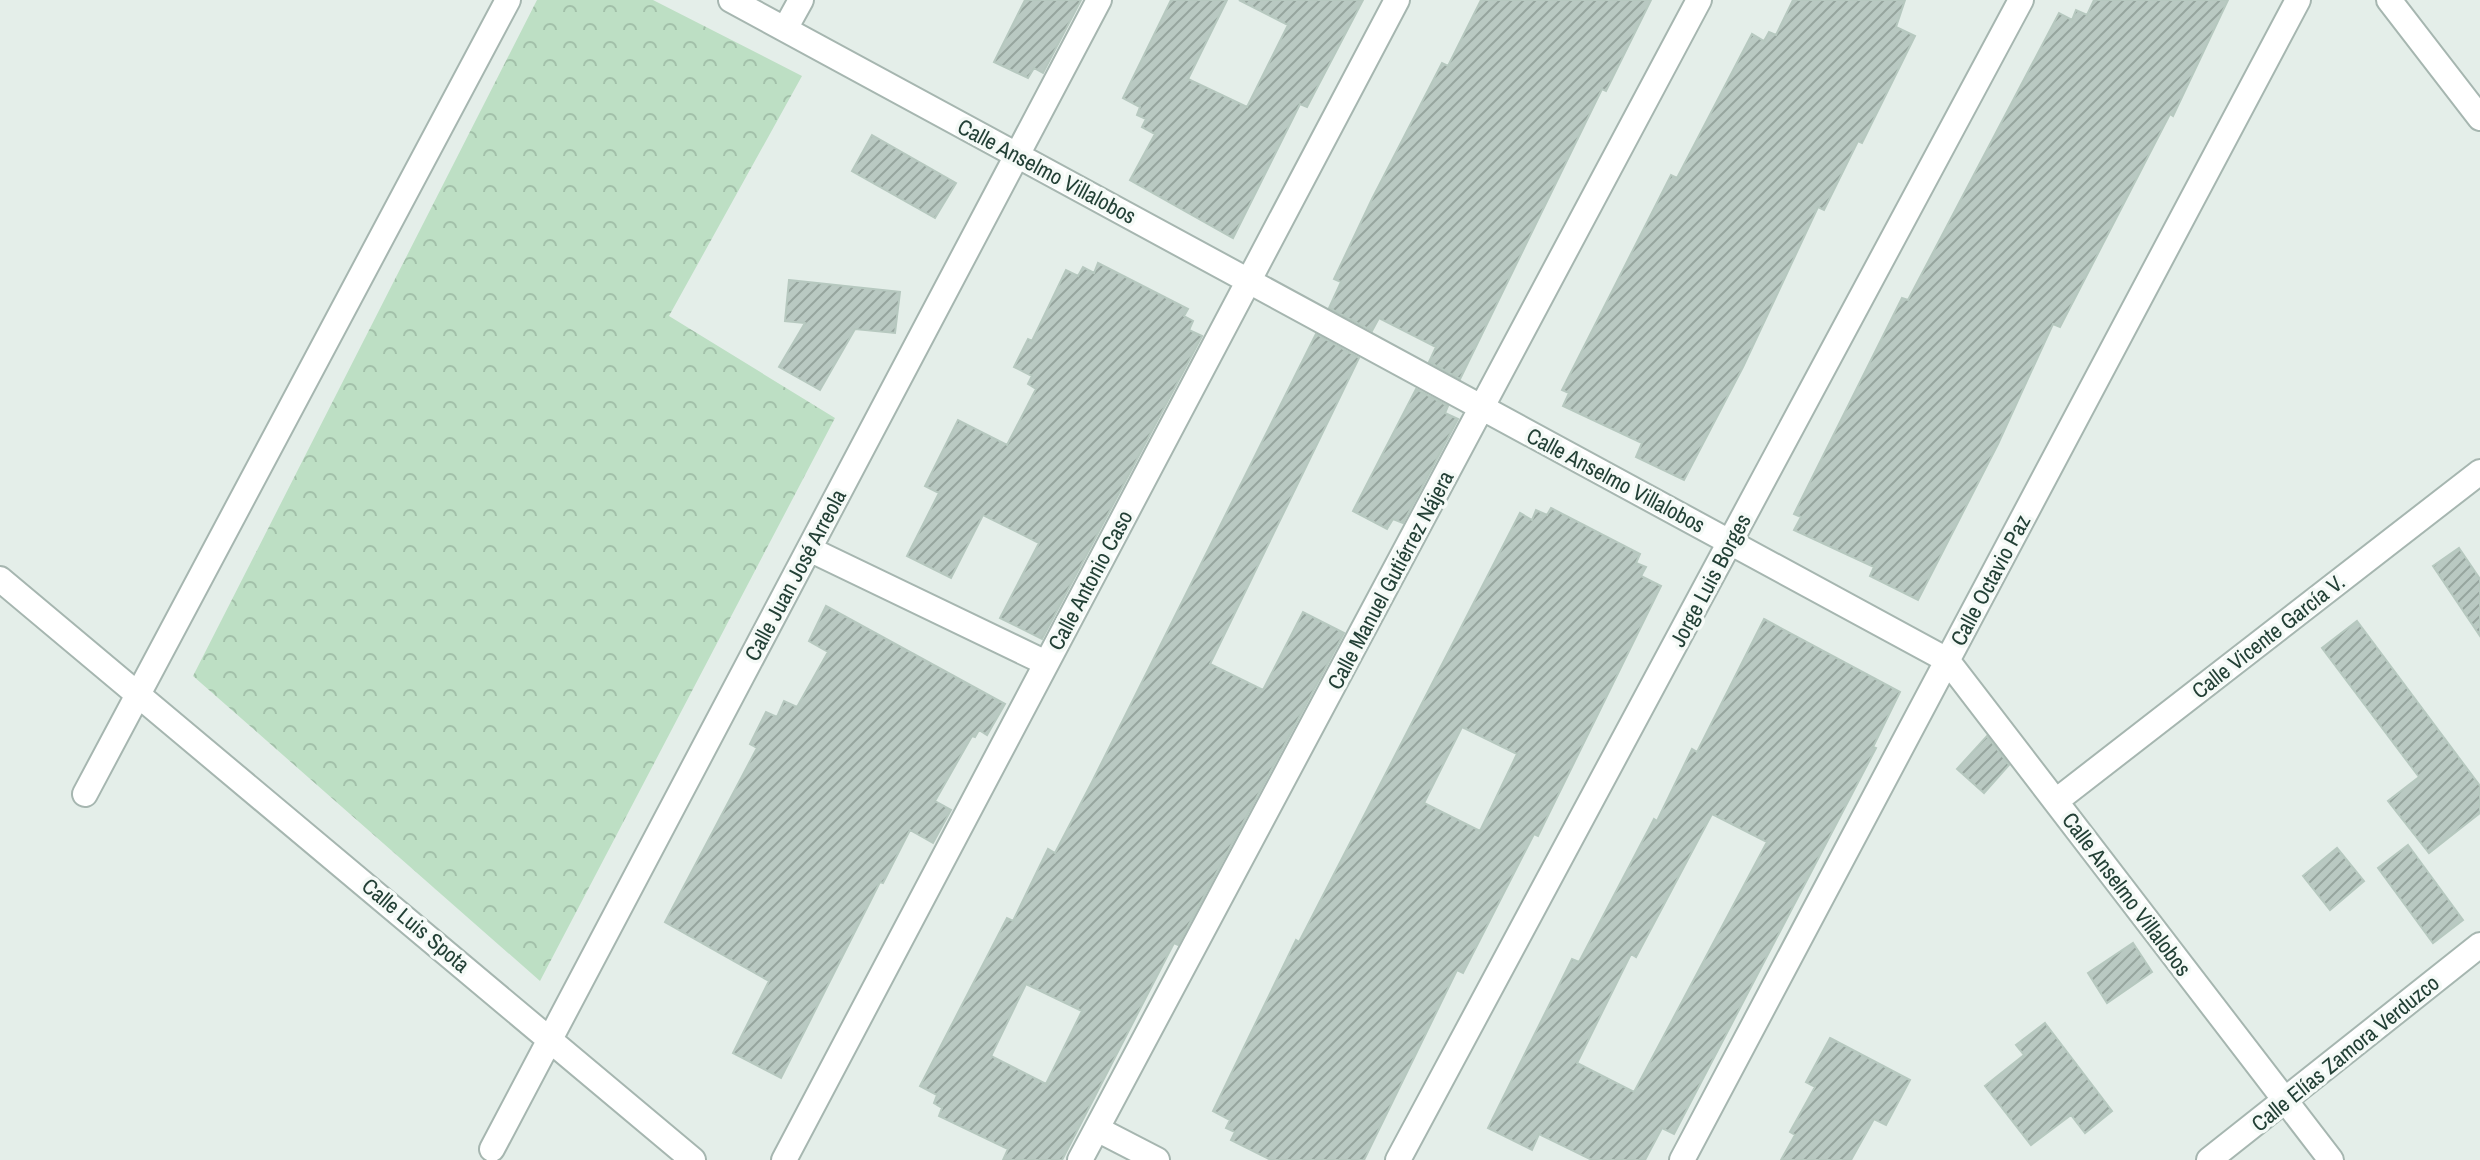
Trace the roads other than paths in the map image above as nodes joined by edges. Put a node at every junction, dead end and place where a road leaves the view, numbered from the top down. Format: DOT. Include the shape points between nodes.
graph roads {
  1 [pos="508,0"];
  2 [pos="731,0"];
  3 [pos="801,0"];
  4 [pos="1099,0"];
  5 [pos="1397,0"];
  6 [pos="1699,0"];
  7 [pos="2021,0"];
  8 [pos="2298,0"];
  9 [pos="2389,0"];
  10 [pos="785,29"];
  11 [pos="2480,118"];
  12 [pos="1018,155"];
  13 [pos="1249,281"];
  14 [pos="1482,407"];
  15 [pos="2480,472"];
  16 [pos="1730,542"];
  17 [pos="809,549"];
  18 [pos="0,579"];
  19 [pos="1947,660"];
  20 [pos="1046,663"];
  21 [pos="139,692"];
  22 [pos="85,794"];
  23 [pos="2056,801"];
  24 [pos="2480,945"];
  25 [pos="550,1038"];
  26 [pos="2285,1101"];
  27 [pos="1097,1129"];
  28 [pos="492,1149"];
  29 [pos="693,1160"];
  30 [pos="784,1160"];
  31 [pos="1080,1160"];
  32 [pos="1157,1160"];
  33 [pos="1398,1160"];
  34 [pos="1682,1160"];
  35 [pos="2209,1160"];
  36 [pos="2331,1160"];
  1 -- 21 [label="street"];
  2 -- 10 [label="street, Calle Anselmo Villalobos"];
  3 -- 10 [label="street"];
  4 -- 12 [label="street, Calle Juan José Arreola"];
  5 -- 13 [label="street, Calle Antonio Caso"];
  6 -- 14 [label="street, Calle Manuel Gutiérrez Nájera"];
  7 -- 16 [label="street, Jorge Luis Borges"];
  8 -- 19 [label="street, Calle Octavio Paz"];
  9 -- 11 [label="street"];
  10 -- 12 [label="street, Calle Anselmo Villalobos"];
  12 -- 13 [label="street, Calle Anselmo Villalobos"];
  12 -- 17 [label="street, Calle Juan José Arreola"];
  13 -- 14 [label="street, Calle Anselmo Villalobos"];
  13 -- 20 [label="street, Calle Antonio Caso"];
  14 -- 16 [label="street, Calle Anselmo Villalobos"];
  14 -- 27 [label="street, Calle Manuel Gutiérrez Nájera"];
  15 -- 23 [label="street, Calle Vicente García V."];
  16 -- 19 [label="street, Calle Anselmo Villalobos"];
  16 -- 33 [label="street, Jorge Luis Borges"];
  17 -- 20 [label="street"];
  17 -- 25 [label="street, Calle Juan José Arreola"];
  18 -- 21 [label="street, Calle Luis Spota"];
  19 -- 23 [label="street, Calle Anselmo Villalobos"];
  19 -- 34 [label="street, Calle Octavio Paz"];
  20 -- 30 [label="street, Calle Antonio Caso"];
  21 -- 22 [label="street"];
  21 -- 25 [label="street, Calle Luis Spota"];
  23 -- 26 [label="street, Calle Anselmo Villalobos"];
  24 -- 26 [label="street, Calle Elías Zamora Verduzco"];
  25 -- 28 [label="street, Calle Juan José Arreola"];
  25 -- 29 [label="street, Calle Luis Spota"];
  26 -- 35 [label="street, Calle Elías Zamora Verduzco"];
  26 -- 36 [label="street, Calle Anselmo Villalobos"];
  27 -- 31 [label="street, Calle Manuel Gutiérrez Nájera"];
  27 -- 32 [label="street"];
}
